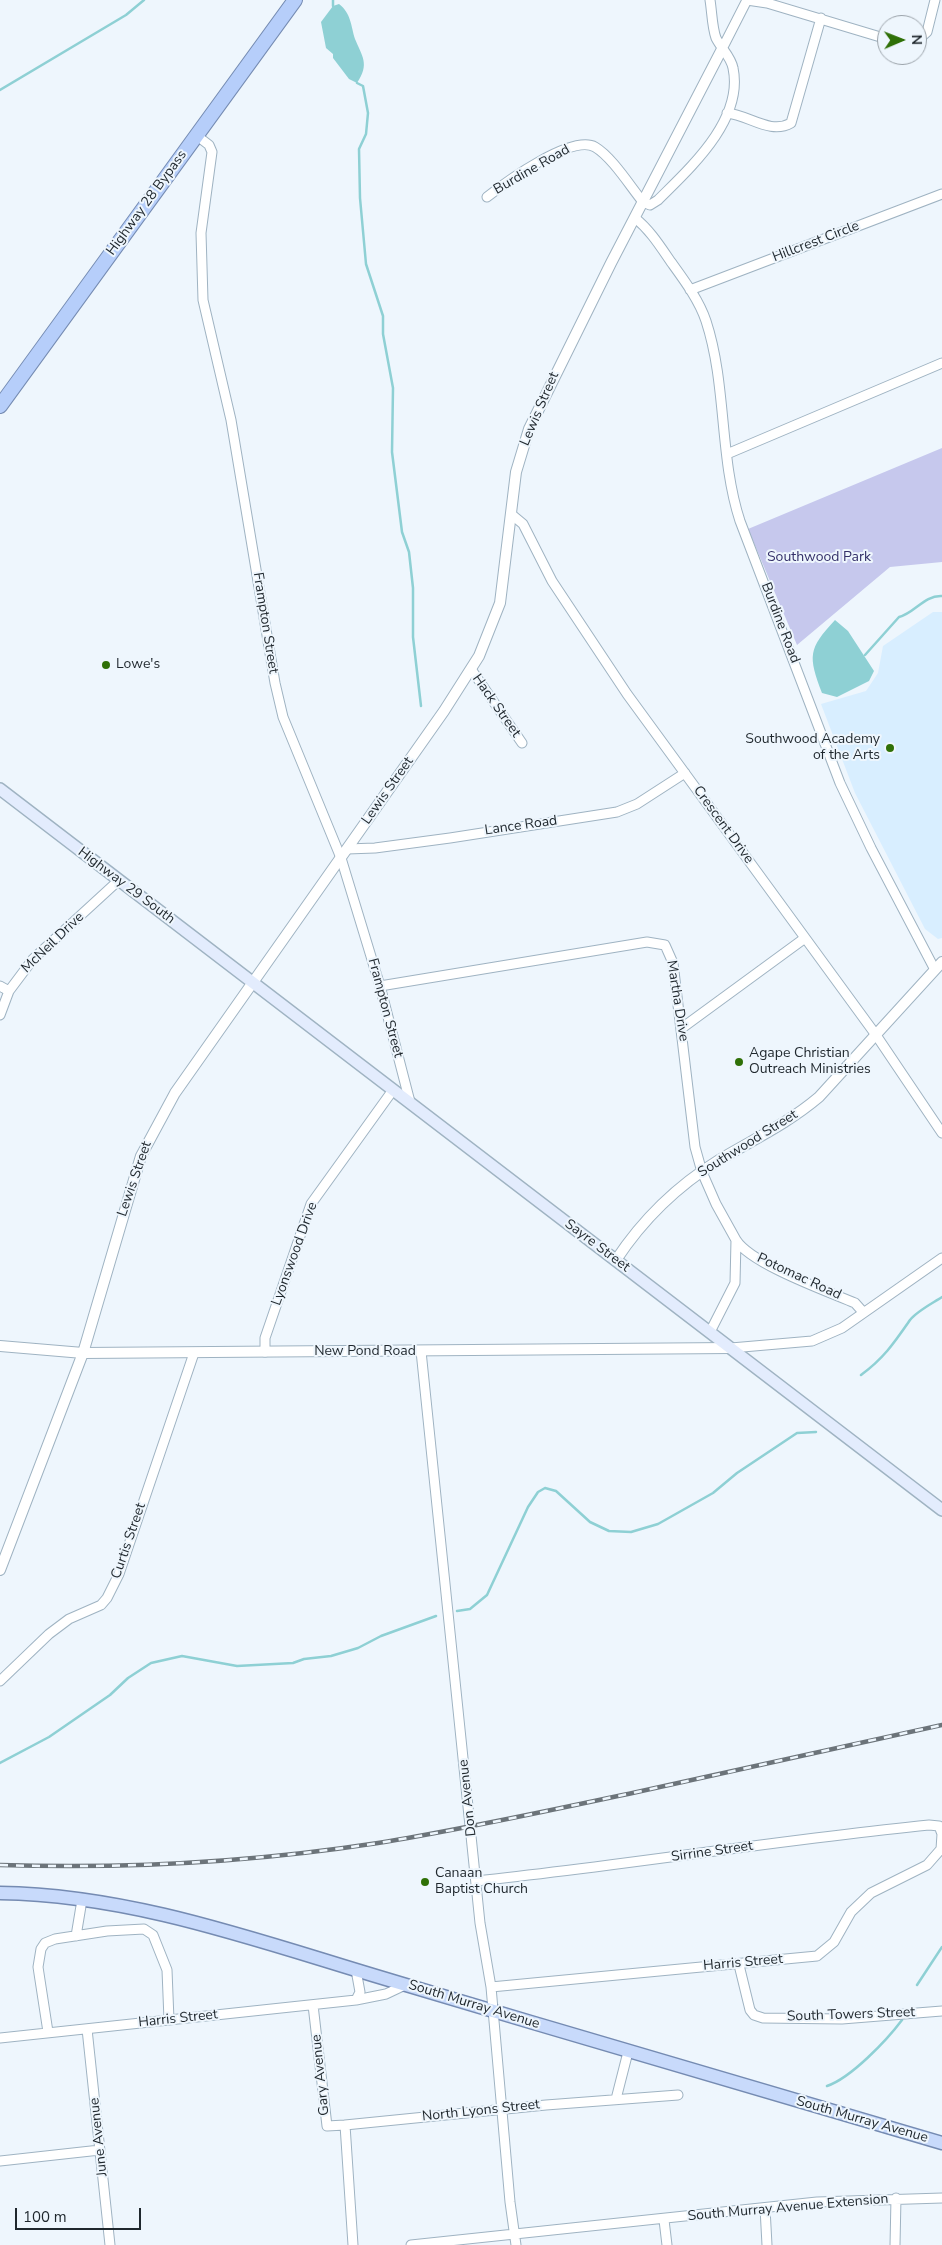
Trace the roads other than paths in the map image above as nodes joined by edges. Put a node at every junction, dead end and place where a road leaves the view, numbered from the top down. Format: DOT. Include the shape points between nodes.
graph roads {
  1 [pos="295,0"];
  2 [pos="710,0"];
  3 [pos="747,0"];
  4 [pos="935,0"];
  5 [pos="821,18"];
  6 [pos="927,32"];
  7 [pos="877,35"];
  8 [pos="722,49"];
  9 [pos="727,113"];
  10 [pos="196,135"];
  11 [pos="942,194"];
  12 [pos="487,197"];
  13 [pos="643,202"];
  14 [pos="635,218"];
  15 [pos="690,290"];
  16 [pos="942,363"];
  17 [pos="0,406"];
  18 [pos="727,454"];
  19 [pos="512,514"];
  20 [pos="471,670"];
  21 [pos="522,743"];
  22 [pos="685,773"];
  23 [pos="0,789"];
  24 [pos="347,849"];
  25 [pos="341,858"];
  26 [pos="118,880"];
  27 [pos="805,938"];
  28 [pos="938,965"];
  29 [pos="253,981"];
  30 [pos="0,986"];
  31 [pos="380,986"];
  32 [pos="9,991"];
  33 [pos="0,1015"];
  34 [pos="682,1028"];
  35 [pos="876,1035"];
  36 [pos="393,1090"];
  37 [pos="410,1102"];
  38 [pos="942,1133"];
  39 [pos="702,1172"];
  40 [pos="736,1240"];
  41 [pos="942,1258"];
  42 [pos="616,1260"];
  43 [pos="863,1312"];
  44 [pos="710,1332"];
  45 [pos="0,1346"];
  46 [pos="731,1348"];
  47 [pos="421,1351"];
  48 [pos="264,1352"];
  49 [pos="194,1353"];
  50 [pos="83,1354"];
  51 [pos="942,1510"];
  52 [pos="0,1570"];
  53 [pos="0,1681"];
  54 [pos="942,1834"];
  55 [pos="942,1838"];
  56 [pos="476,1881"];
  57 [pos="0,1894"];
  58 [pos="82,1900"];
  59 [pos="76,1936"];
  60 [pos="739,1964"];
  61 [pos="356,1970"];
  62 [pos="405,1985"];
  63 [pos="490,1988"];
  64 [pos="356,2000"];
  65 [pos="313,2005"];
  66 [pos="493,2010"];
  67 [pos="942,2010"];
  68 [pos="169,2020"];
  69 [pos="87,2029"];
  70 [pos="48,2032"];
  71 [pos="0,2038"];
  72 [pos="628,2052"];
  73 [pos="678,2095"];
  74 [pos="616,2099"];
  75 [pos="502,2109"];
  76 [pos="345,2125"];
  77 [pos="942,2143"];
  78 [pos="100,2150"];
  79 [pos="0,2161"];
  80 [pos="896,2198"];
  81 [pos="942,2198"];
  82 [pos="765,2208"];
  83 [pos="664,2220"];
  84 [pos="515,2235"];
  85 [pos="110,2245"];
  86 [pos="353,2245"];
  87 [pos="411,2245"];
  88 [pos="516,2245"];
  89 [pos="667,2245"];
  90 [pos="766,2245"];
  91 [pos="895,2245"];
  1 -- 10 [label="highway, Highway 28 Bypass"];
  2 -- 8 [label="street" via="716,36"];
  3 -- 5 [label="street"];
  3 -- 8 [label="street, Lewis Street"];
  4 -- 6 [label="street"];
  5 -- 7 [label="street"];
  5 -- 9 [label="street" via="791,123 767,126"];
  8 -- 9 [label="street" via="731,62 734,78"];
  8 -- 13 [label="street, Lewis Street"];
  9 -- 13 [label="street" via="717,132 681,177 658,200 650,205"];
  10 -- 17 [label="highway, Highway 28 Bypass"];
  10 -- 25 [label="street, Frampton Street" via="209,144 212,152 201,233 203,300 231,420 275,683 283,717"];
  11 -- 15 [label="street, Hillcrest Circle"];
  12 -- 13 [label="street, Burdine Road" via="568,147 588,144 602,152"];
  13 -- 14 [label="street, Lewis Street"];
  14 -- 15 [label="street, Burdine Road" via="653,237"];
  14 -- 19 [label="street, Lewis Street" via="529,429 516,472"];
  15 -- 18 [label="street, Burdine Road" via="711,341"];
  16 -- 18 [label="street"];
  18 -- 28 [label="street, Burdine Road" via="732,497 740,521 840,783 871,848"];
  19 -- 20 [label="street, Lewis Street" via="500,603"];
  19 -- 22 [label="street, Crescent Drive" via="523,524 570,610"];
  20 -- 21 [label="street, Hack Street"];
  20 -- 24 [label="street, Lewis Street"];
  22 -- 24 [label="street, Lance Road" via="637,804 617,812 450,838"];
  22 -- 27 [label="street, Crescent Drive"];
  23 -- 26 [label="main road, Highway 29 South"];
  24 -- 25 [label="street, Lewis Street"];
  25 -- 29 [label="street, Lewis Street"];
  25 -- 31 [label="street, Frampton Street"];
  26 -- 29 [label="main road, Highway 29 South"];
  26 -- 32 [label="street, McNeil Drive" via="33,959"];
  27 -- 34 [label="street"];
  27 -- 35 [label="street, Crescent Drive"];
  28 -- 35 [label="street, Southwood Street"];
  29 -- 36 [label="main road, Sayre Street"];
  29 -- 50 [label="street, Lewis Street" via="175,1093 149,1137 133,1179"];
  30 -- 32 [label="street"];
  31 -- 34 [label="street, Martha Drive" via="653,942 665,946 673,963"];
  31 -- 37 [label="street, Frampton Street"];
  32 -- 33 [label="street, McNeil Drive"];
  34 -- 39 [label="street, Martha Drive" via="693,1134"];
  35 -- 38 [label="street, Crescent Drive"];
  35 -- 39 [label="street, Southwood Street" via="798,1115"];
  36 -- 37 [label="main road, Sayre Street"];
  36 -- 48 [label="street, Lyonswood Drive" via="311,1204 265,1338"];
  37 -- 42 [label="main road, Sayre Street"];
  39 -- 40 [label="street, Martha Drive"];
  39 -- 42 [label="street, Southwood Street" via="674,1192 647,1219"];
  40 -- 43 [label="street, Potomac Road" via="740,1247 768,1264 855,1303"];
  40 -- 44 [label="street" via="734,1283"];
  41 -- 43 [label="street"];
  42 -- 44 [label="main road, Sayre Street"];
  43 -- 46 [label="street" via="842,1328 812,1341"];
  44 -- 46 [label="main road, Sayre Street"];
  45 -- 50 [label="street, New Pond Road"];
  46 -- 47 [label="street, New Pond Road"];
  46 -- 51 [label="main road, Sayre Street"];
  47 -- 48 [label="street, New Pond Road"];
  47 -- 56 [label="street, Don Avenue"];
  48 -- 49 [label="street, New Pond Road"];
  49 -- 50 [label="street, New Pond Road"];
  49 -- 53 [label="street, Curtis Street" via="119,1574 107,1598 101,1605 69,1619 49,1634"];
  50 -- 52 [label="street, Lewis Street"];
  54 -- 55 [label="street, Sirrine Street"];
  54 -- 56 [label="street, Sirrine Street" via="939,1826 929,1825"];
  55 -- 60 [label="street, Harris Street" via="941,1849 927,1865 871,1894 851,1912 834,1942 817,1956"];
  56 -- 63 [label="street, Don Avenue"];
  57 -- 58 [label="main road, South Murray Avenue"];
  58 -- 59 [label="street"];
  58 -- 61 [label="main road, South Murray Avenue" via="204,1924"];
  59 -- 68 [label="street" via="129,1929 144,1929 153,1935 167,1970"];
  59 -- 70 [label="street" via="45,1943 38,1958"];
  60 -- 63 [label="street, Harris Street"];
  60 -- 67 [label="street, South Towers Street" via="750,2010 763,2018 842,2019"];
  61 -- 62 [label="main road, South Murray Avenue"];
  61 -- 64 [label="street" via="360,1992"];
  62 -- 64 [label="street, Harris Street" via="374,1998"];
  62 -- 66 [label="main road, South Murray Avenue"];
  63 -- 66 [label="street, Don Avenue"];
  64 -- 65 [label="street, Harris Street"];
  65 -- 68 [label="street, Harris Street"];
  65 -- 76 [label="street, Gary Avenue" via="326,2126"];
  66 -- 72 [label="main road, South Murray Avenue"];
  66 -- 75 [label="street, Don Avenue"];
  68 -- 69 [label="street, Harris Street"];
  69 -- 70 [label="street, Harris Street"];
  69 -- 78 [label="street, June Avenue"];
  70 -- 71 [label="street, Harris Street"];
  72 -- 74 [label="street"];
  72 -- 77 [label="main road, South Murray Avenue"];
  73 -- 74 [label="street, North Lyons Street"];
  74 -- 75 [label="street, North Lyons Street"];
  75 -- 76 [label="street, North Lyons Street"];
  75 -- 84 [label="street, Don Avenue"];
  76 -- 86 [label="street, Gary Avenue"];
  78 -- 79 [label="street"];
  78 -- 85 [label="street, June Avenue"];
  80 -- 81 [label="street, South Murray Avenue Extension"];
  80 -- 82 [label="street, South Murray Avenue Extension"];
  80 -- 91 [label="street"];
  82 -- 83 [label="street, South Murray Avenue Extension"];
  82 -- 90 [label="street"];
  83 -- 84 [label="street, South Murray Avenue Extension"];
  83 -- 89 [label="street"];
  84 -- 87 [label="street, South Murray Avenue Extension"];
  84 -- 88 [label="street, Don Avenue"];
}
